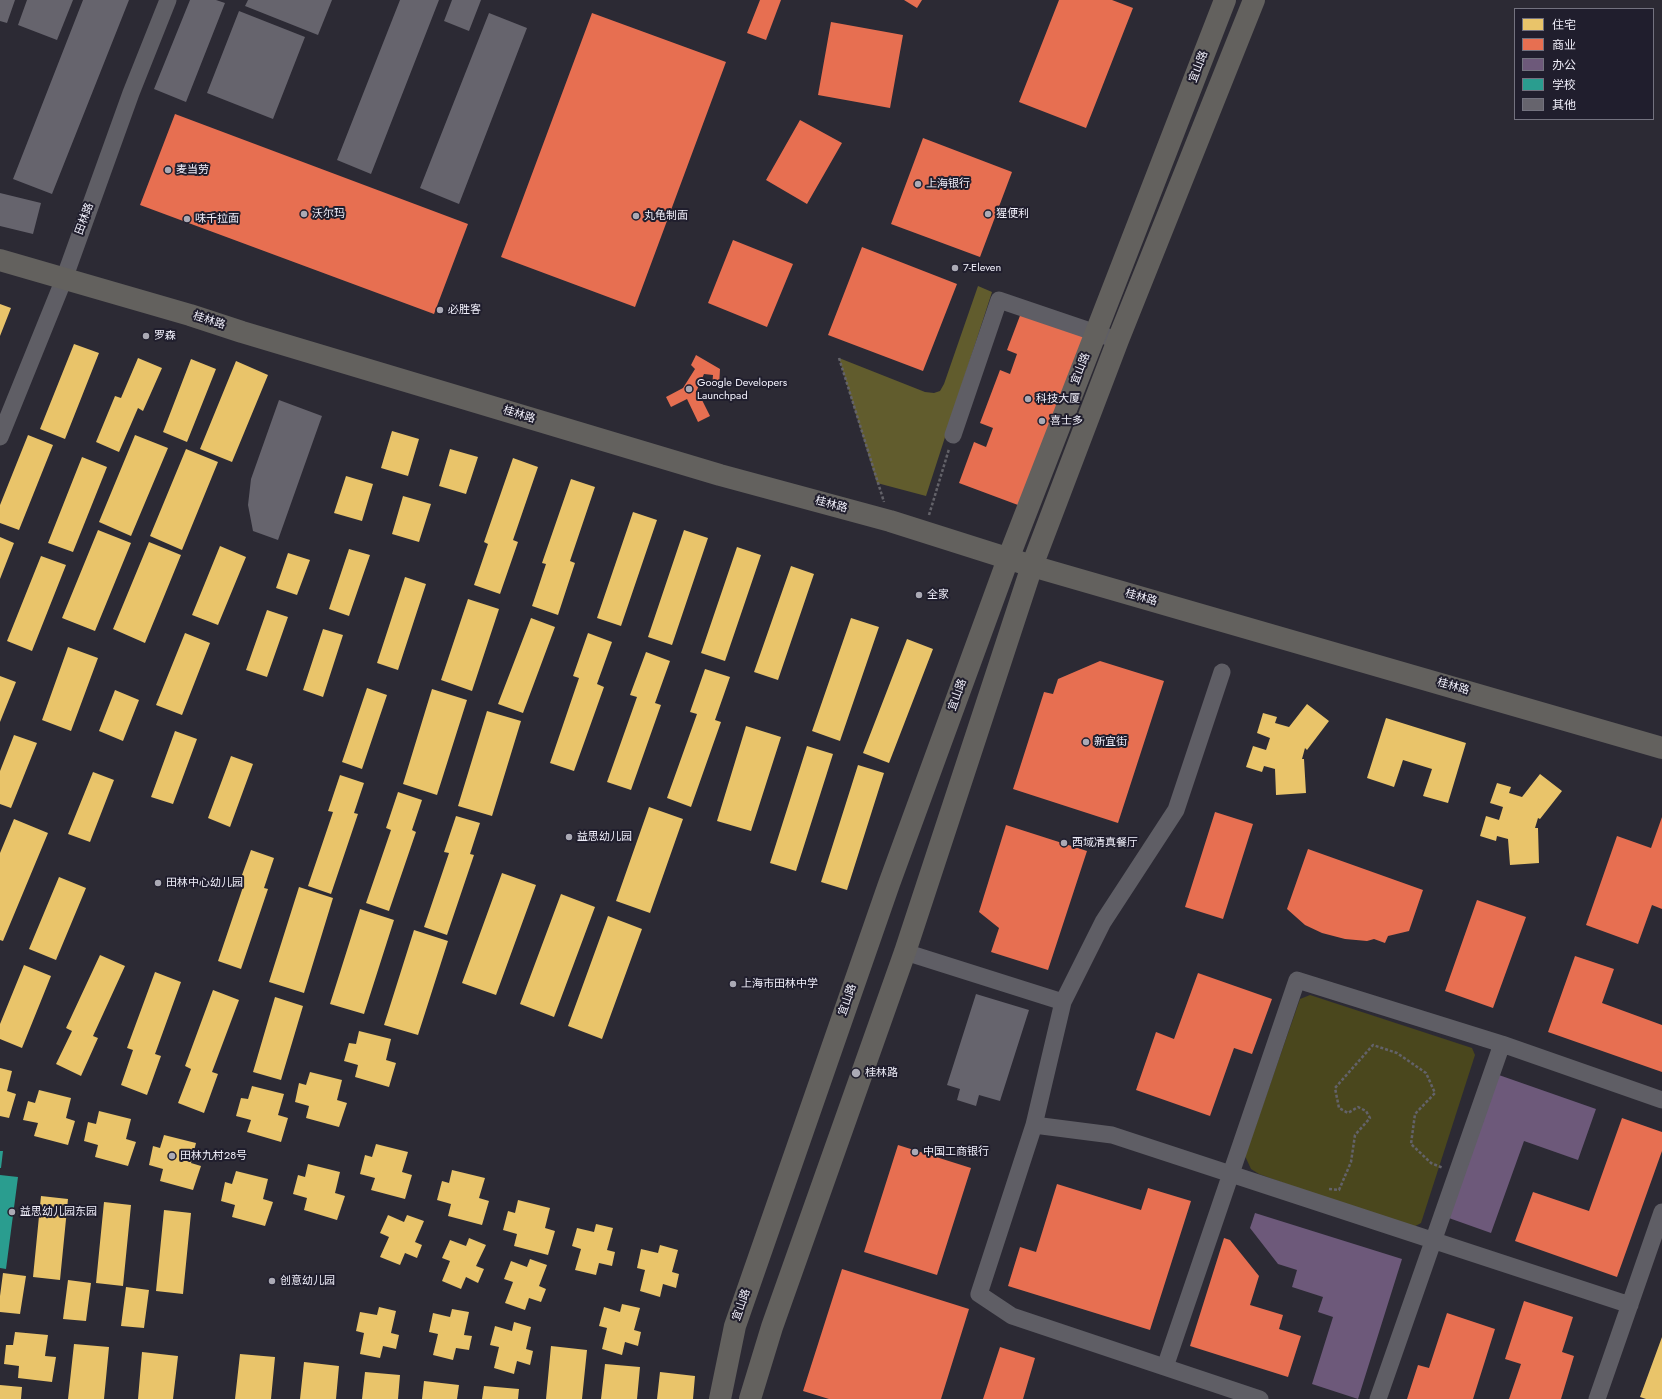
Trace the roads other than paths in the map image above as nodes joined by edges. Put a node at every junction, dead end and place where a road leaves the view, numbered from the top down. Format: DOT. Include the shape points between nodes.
graph roads {
  1 [pos="168,0"];
  2 [pos="1225,0"];
  3 [pos="1254,0"];
  4 [pos="0,260"];
  5 [pos="64,279"];
  6 [pos="1095,332"];
  7 [pos="1118,340"];
  8 [pos="953,435"];
  9 [pos="0,437"];
  10 [pos="1008,559"];
  11 [pos="1032,566"];
  12 [pos="1222,672"];
  13 [pos="1662,748"];
  14 [pos="905,952"];
  15 [pos="1063,1002"];
  16 [pos="1502,1044"];
  17 [pos="1662,1100"];
  18 [pos="1034,1125"];
  19 [pos="1231,1173"];
  20 [pos="1662,1212"];
  21 [pos="1432,1241"];
  22 [pos="1630,1305"];
  23 [pos="1165,1367"];
  24 [pos="720,1399"];
  25 [pos="750,1399"];
  26 [pos="1260,1399"];
  27 [pos="1378,1399"];
  28 [pos="1597,1399"];
  1 -- 5 [label="street, 田林路" via="131,93"];
  2 -- 6 [label="main road, 宜山路"];
  3 -- 7 [label="main road"];
  4 -- 5 [label="main road, 桂林路"];
  5 -- 9 [label="street, 田林路"];
  5 -- 10 [label="main road, 桂林路" via="720,475 924,531"];
  6 -- 7 [label="street"];
  6 -- 8 [label="street" via="999,300"];
  6 -- 10 [label="main road, 宜山路"];
  7 -- 11 [label="main road"];
  10 -- 11 [label="main road, 桂林路"];
  10 -- 24 [label="main road, 宜山路" via="889,884 735,1326"];
  11 -- 13 [label="main road, 桂林路"];
  11 -- 14 [label="main road"];
  12 -- 15 [label="street" via="1176,810 1103,922"];
  14 -- 15 [label="street"];
  14 -- 25 [label="main road" via="772,1327"];
  15 -- 18 [label="street"];
  16 -- 17 [label="street"];
  16 -- 19 [label="street" via="1297,980"];
  16 -- 21 [label="street"];
  18 -- 19 [label="street" via="1112,1135"];
  18 -- 23 [label="street" via="979,1294 1012,1316"];
  19 -- 21 [label="street"];
  19 -- 23 [label="street"];
  20 -- 22 [label="street"];
  21 -- 22 [label="street"];
  21 -- 27 [label="street"];
  22 -- 28 [label="street"];
  23 -- 26 [label="street"];
}
